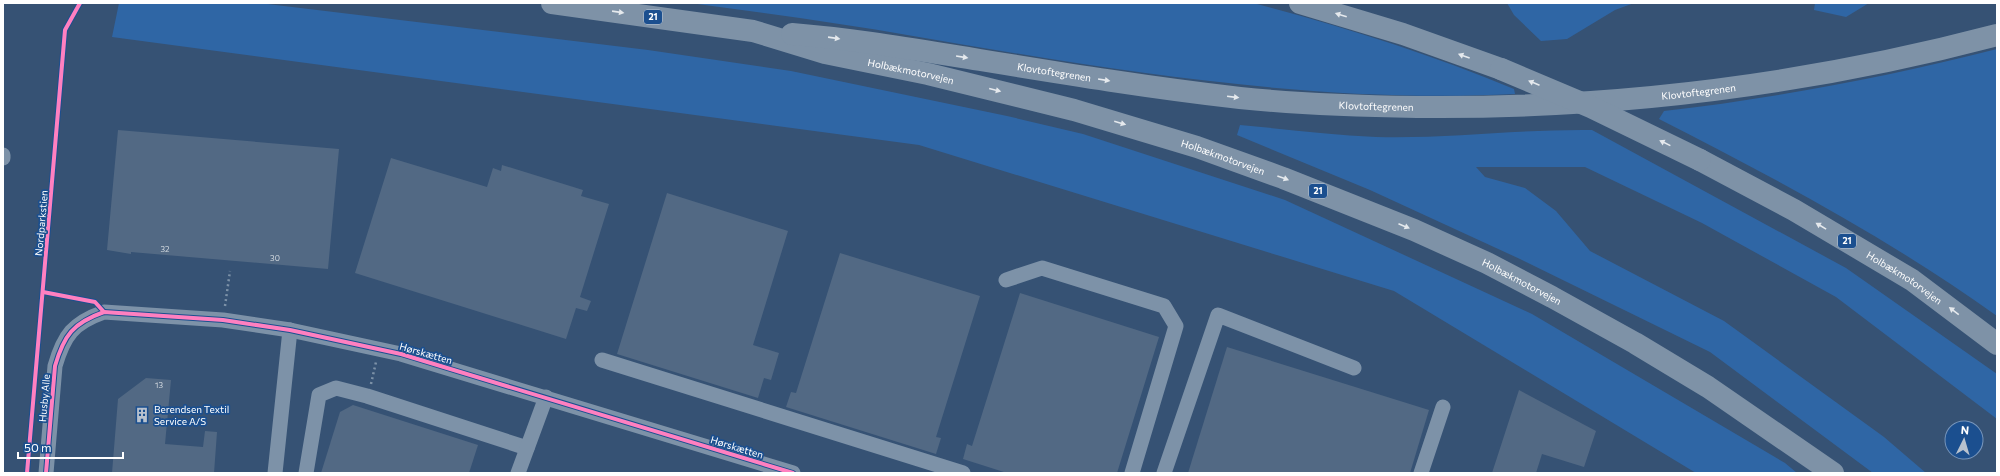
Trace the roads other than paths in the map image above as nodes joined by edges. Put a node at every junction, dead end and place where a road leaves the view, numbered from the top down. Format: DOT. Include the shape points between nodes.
graph roads {
  1 [pos="552,3"];
  2 [pos="1300,3"];
  3 [pos="753,31"];
  4 [pos="1997,35"];
  5 [pos="3,154"];
  6 [pos="3,158"];
  7 [pos="1006,280"];
  8 [pos="73,328"];
  9 [pos="290,330"];
  10 [pos="1993,340"];
  11 [pos="602,360"];
  12 [pos="1354,368"];
  13 [pos="546,397"];
  14 [pos="1443,407"];
  15 [pos="527,448"];
  16 [pos="768,469"];
  17 [pos="46,473"];
  18 [pos="275,473"];
  19 [pos="306,473"];
  20 [pos="518,473"];
  21 [pos="793,473"];
  22 [pos="963,473"];
  23 [pos="1132,473"];
  24 [pos="1164,473"];
  25 [pos="1422,473"];
  26 [pos="1833,473"];
  1 -- 3 [label="highway, Holbækmotorvejen / 21, one-way"];
  10 -- 2 [label="highway, Holbækmotorvejen / 21, one-way, bridge" via="1912,280 1794,210 1700,160 1591,107 1501,69 1403,34"];
  3 -- 4 [label="highway, Klovtoftegrenen, one-way" via="858,41 1114,82 1244,98 1343,105 1460,107 1540,106 1649,98 1775,83 1884,62"];
  3 -- 26 [label="highway, Holbækmotorvejen / 21, one-way" via="825,53 953,80 1135,128 1223,156 1371,212 1487,264 1599,322 1708,387"];
  5 -- 6 [label="street"];
  7 -- 23 [label="street" via="1042,268 1164,306 1176,326"];
  8 -- 9 [label="street, Hørskætten" via="86,318 104,312 223,320"];
  8 -- 17 [label="street, Husby Alle" via="62,344 55,366"];
  9 -- 13 [label="street, Hørskætten" via="401,354"];
  9 -- 18 [label="street"];
  11 -- 22 [label="street"];
  12 -- 24 [label="street" via="1218,315"];
  13 -- 15 [label="street"];
  13 -- 16 [label="street, Hørskætten"];
  14 -- 25 [label="street"];
  15 -- 19 [label="street" via="336,388 319,395"];
  15 -- 20 [label="street"];
  16 -- 21 [label="street, Hørskætten"];
}
